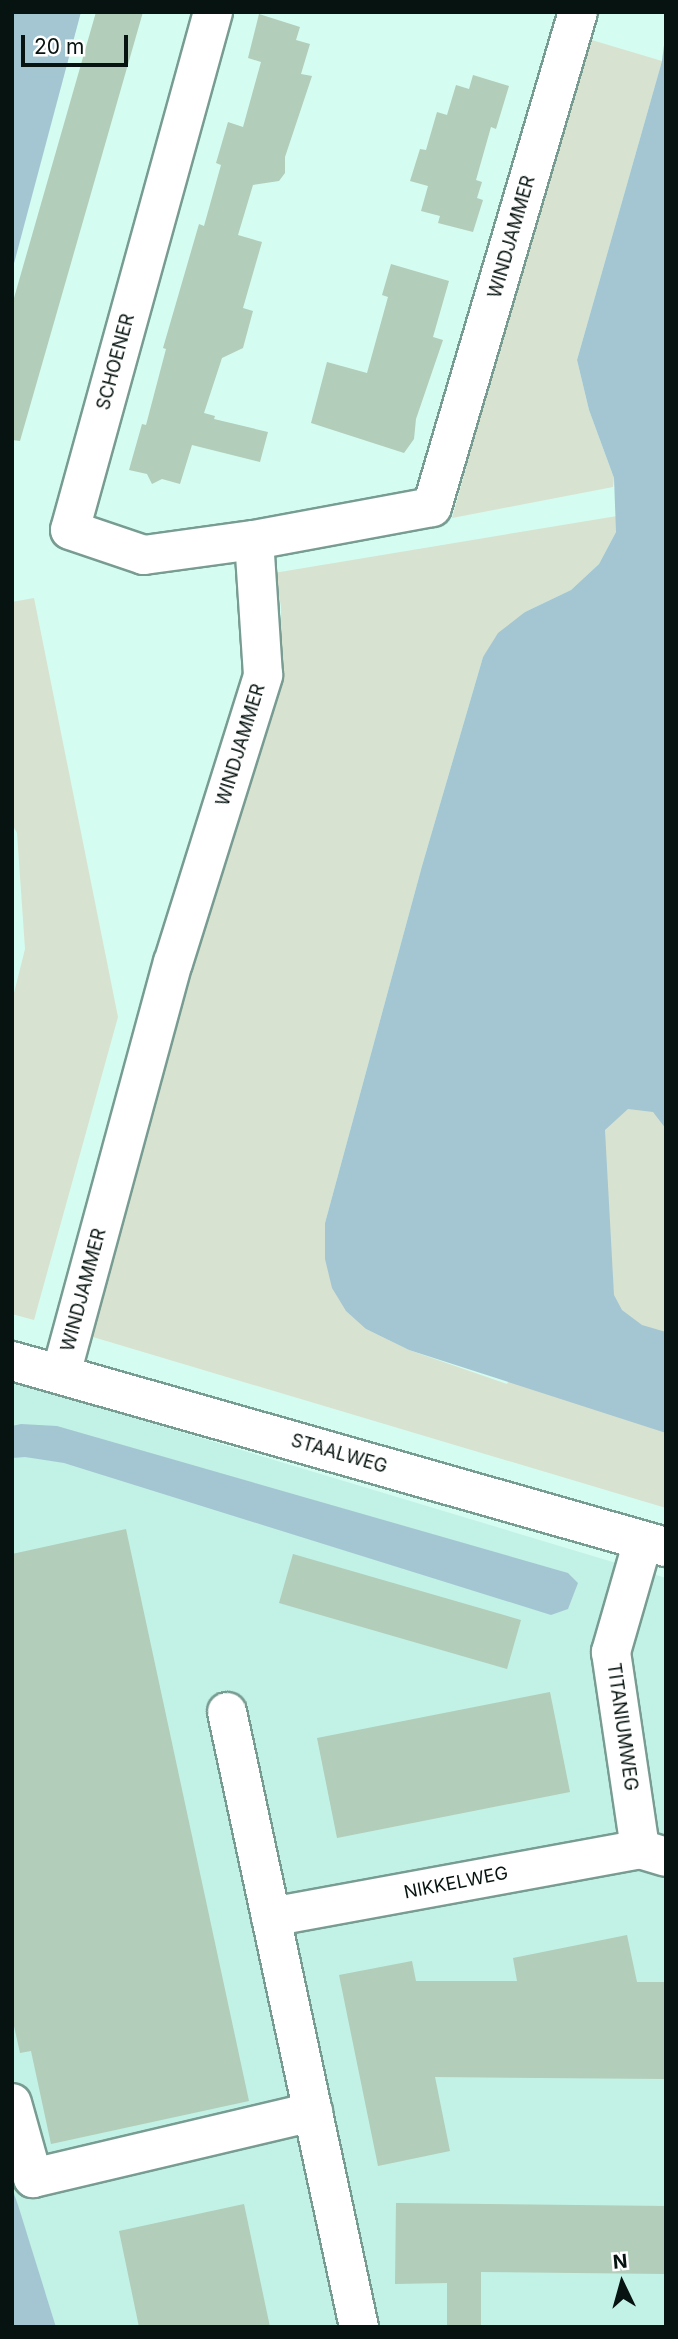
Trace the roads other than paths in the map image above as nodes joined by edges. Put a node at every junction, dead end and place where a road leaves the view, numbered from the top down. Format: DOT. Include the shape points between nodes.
graph roads {
  1 [pos="213,12"];
  2 [pos="578,12"];
  3 [pos="254,540"];
  4 [pos="12,1361"];
  5 [pos="61,1374"];
  6 [pos="654,1544"];
  7 [pos="227,1712"];
  8 [pos="653,1853"];
  9 [pos="271,1917"];
  10 [pos="12,2103"];
  11 [pos="313,2112"];
  12 [pos="359,2327"];
  1 -- 3 [label="street, SCHOENER" via="71,530 144,555"];
  2 -- 3 [label="street, WINDJAMMER" via="432,508"];
  3 -- 5 [label="street, WINDJAMMER" via="262,675 173,963"];
  4 -- 5 [label="street, STAALWEG"];
  5 -- 6 [label="street, STAALWEG"];
  6 -- 8 [label="street, TITANIUMWEG" via="611,1652"];
  7 -- 9 [label="street"];
  8 -- 9 [label="street, NIKKELWEG"];
  9 -- 11 [label="street"];
  10 -- 11 [label="street" via="33,2178"];
  11 -- 12 [label="street"];
}
